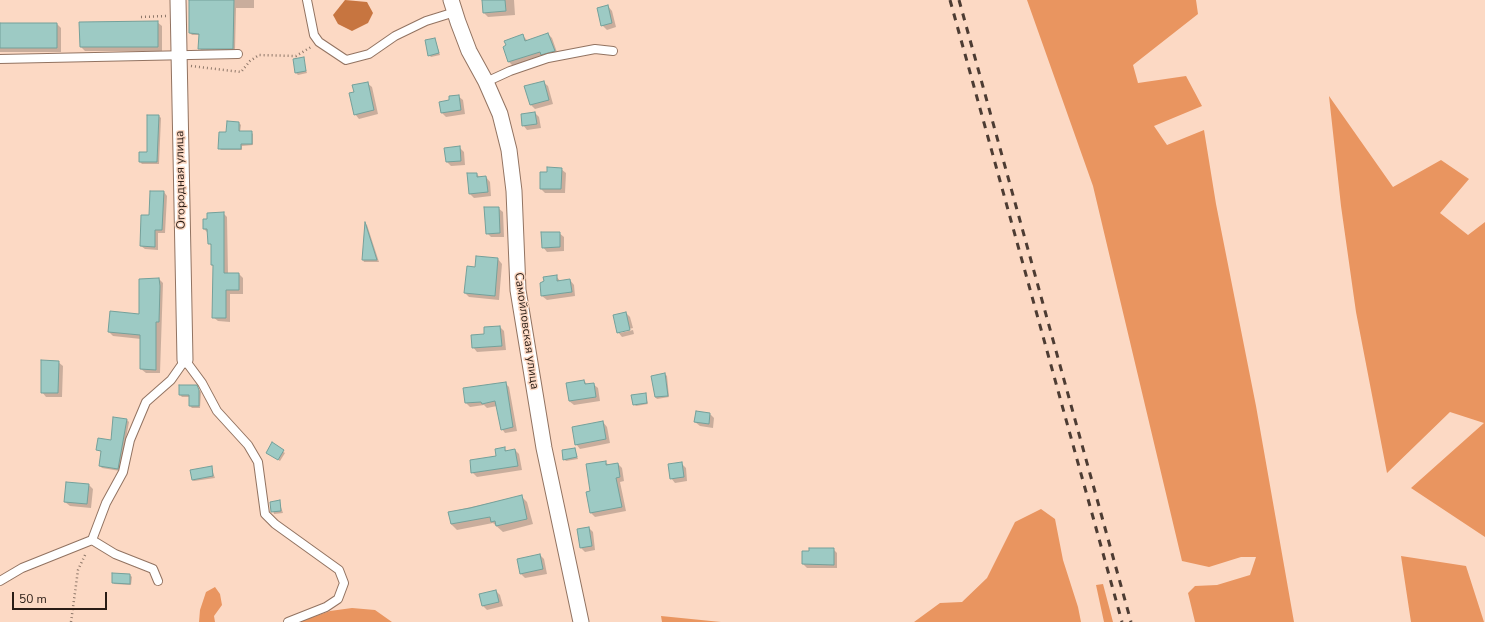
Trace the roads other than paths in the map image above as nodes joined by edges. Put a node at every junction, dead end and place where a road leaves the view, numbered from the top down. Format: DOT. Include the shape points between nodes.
graph roads {
  1 [pos="178,0"];
  2 [pos="307,0"];
  3 [pos="453,6"];
  4 [pos="613,51"];
  5 [pos="238,54"];
  6 [pos="0,59"];
  7 [pos="179,60"];
  8 [pos="486,82"];
  9 [pos="185,360"];
  10 [pos="92,540"];
  11 [pos="0,581"];
  12 [pos="158,581"];
  13 [pos="288,622"];
  14 [pos="581,622"];
  1 -- 7 [label="street, Огородная улица"];
  2 -- 3 [label="lane" via="314,36 346,60 369,54 394,36"];
  3 -- 8 [label="street, Самойловская улица" via="469,51"];
  4 -- 8 [label="lane" via="595,49 548,58"];
  5 -- 7 [label="lane"];
  6 -- 7 [label="lane"];
  7 -- 9 [label="street, Огородная улица"];
  8 -- 14 [label="street, Самойловская улица" via="500,114 509,150 514,191 518,290 544,448"];
  9 -- 10 [label="lane" via="171,380 146,402 130,440 122,472 106,503"];
  9 -- 13 [label="lane" via="202,382 217,411 248,445 258,462 265,514 339,570 344,583 338,598 326,607"];
  10 -- 11 [label="lane" via="22,568"];
  10 -- 12 [label="lane" via="115,554 153,569"];
}
